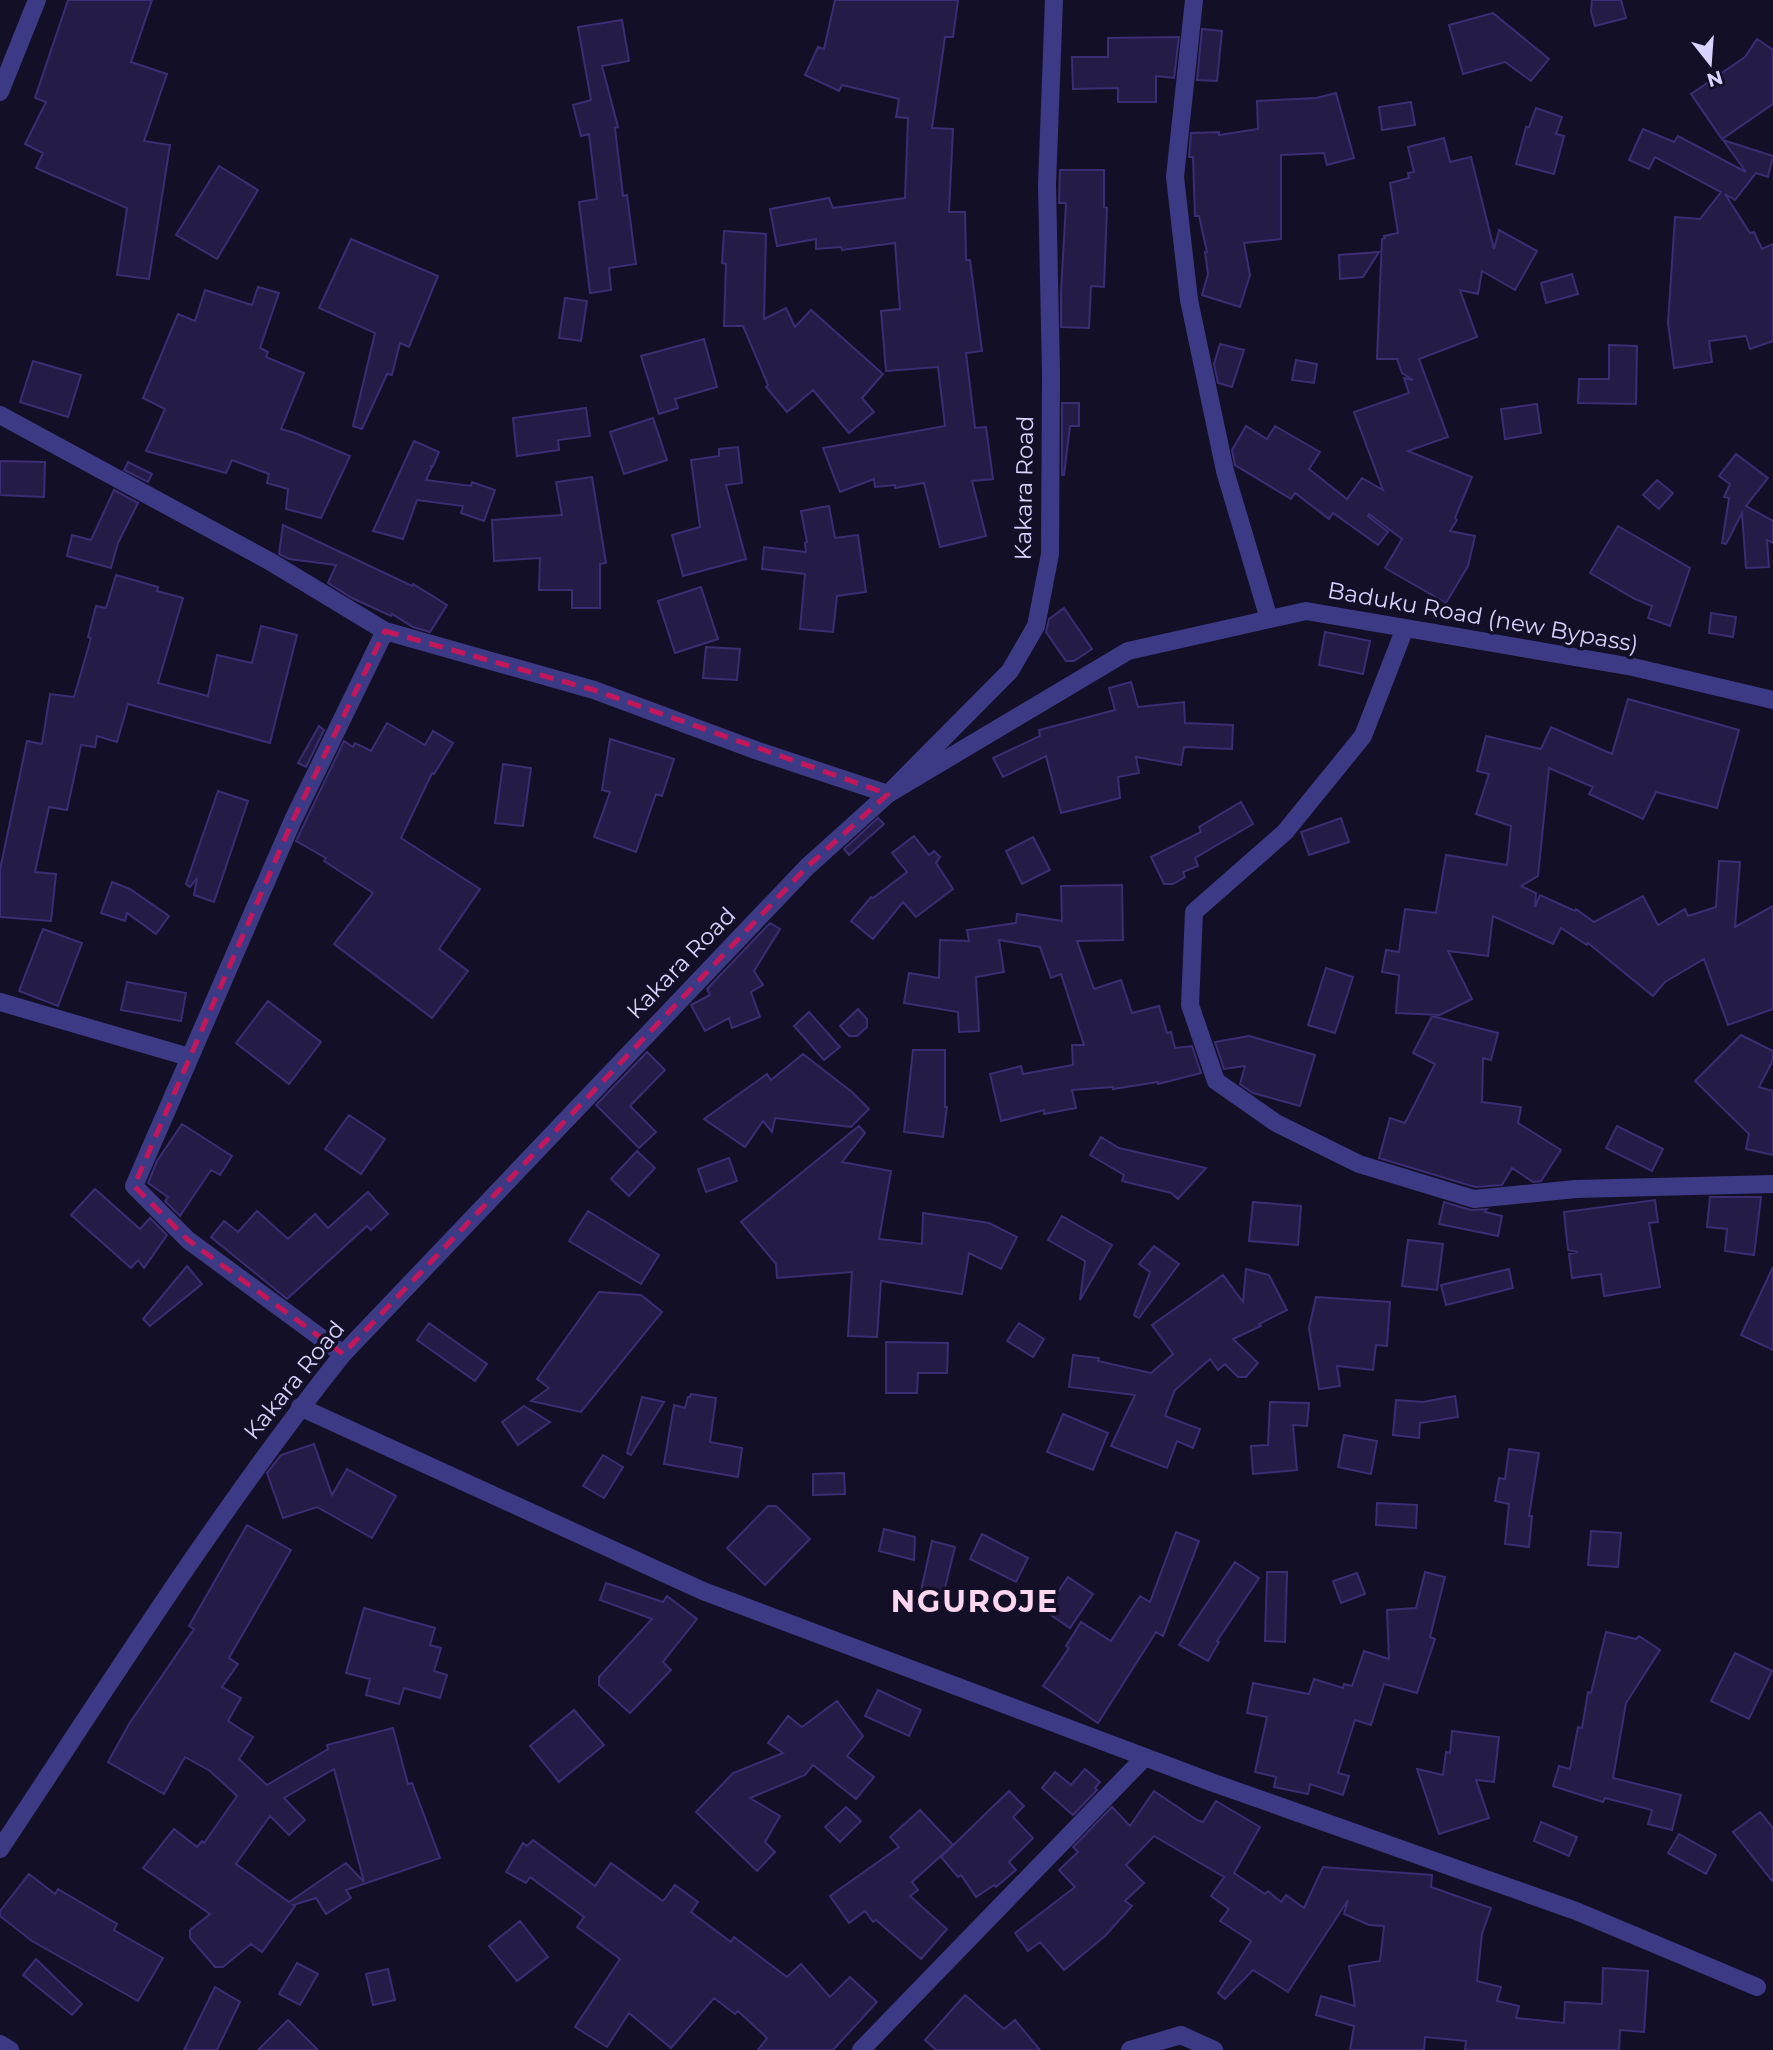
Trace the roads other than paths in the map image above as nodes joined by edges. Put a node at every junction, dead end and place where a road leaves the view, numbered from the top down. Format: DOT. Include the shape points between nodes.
graph roads {
  1 [pos="37,0"];
  2 [pos="1054,0"];
  3 [pos="1194,0"];
  4 [pos="0,92"];
  5 [pos="0,415"];
  6 [pos="1269,619"];
  7 [pos="1405,628"];
  8 [pos="385,631"];
  9 [pos="1773,700"];
  10 [pos="888,794"];
  11 [pos="0,1002"];
  12 [pos="189,1057"];
  13 [pos="1773,1184"];
  14 [pos="343,1354"];
  15 [pos="300,1407"];
  16 [pos="1145,1757"];
  17 [pos="0,1849"];
  18 [pos="1757,1987"];
  19 [pos="0,2044"];
  20 [pos="10,2050"];
  21 [pos="862,2050"];
  22 [pos="1130,2050"];
  23 [pos="1214,2050"];
  1 -- 4 [label="street"];
  2 -- 10 [label="street, Kakara Road" via="1047,185 1050,554 1036,626 1010,671"];
  3 -- 6 [label="street" via="1175,177 1189,300 1224,471"];
  5 -- 8 [label="street" via="271,562"];
  6 -- 7 [label="street, Baduku Road (new Bypass)" via="1306,611"];
  6 -- 10 [label="street, Baduku Road (new Bypass)" via="1128,651"];
  7 -- 9 [label="street, Baduku Road (new Bypass)" via="1633,667"];
  7 -- 13 [label="street" via="1363,736 1285,832 1194,912 1189,1005 1216,1081 1276,1123 1359,1164 1474,1199 1576,1188"];
  8 -- 10 [label="street" via="594,690"];
  8 -- 12 [label="street" via="293,820"];
  10 -- 14 [label="street, Kakara Road" via="807,867"];
  11 -- 12 [label="street"];
  12 -- 14 [label="street" via="134,1186 188,1240"];
  14 -- 15 [label="street, Kakara Road"];
  15 -- 16 [label="street" via="703,1591"];
  15 -- 17 [label="street, Kakara Road" via="221,1516"];
  16 -- 18 [label="street" via="1576,1911"];
  16 -- 21 [label="street"];
  19 -- 20 [label="street"];
  22 -- 23 [label="street" via="1181,2035"];
}
